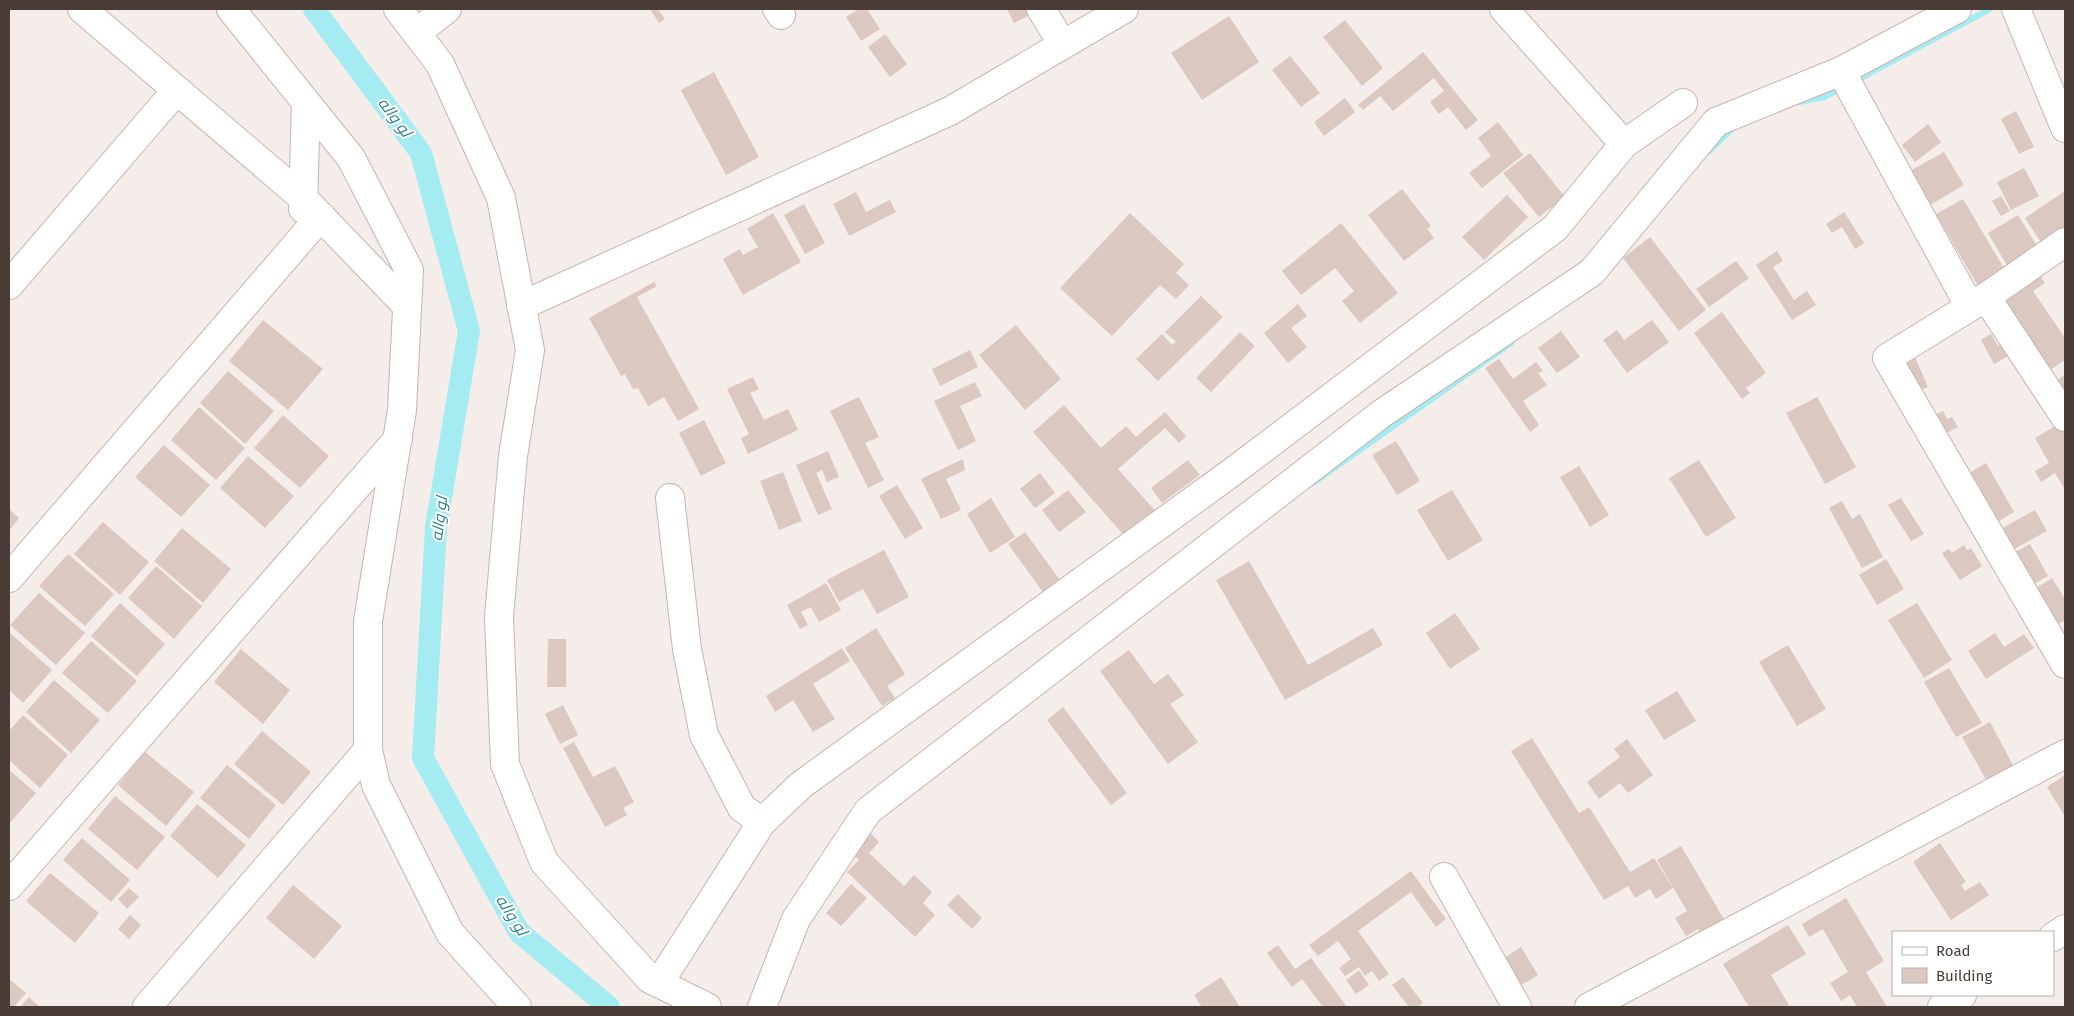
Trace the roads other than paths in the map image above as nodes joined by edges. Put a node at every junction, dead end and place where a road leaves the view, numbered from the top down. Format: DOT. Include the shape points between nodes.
graph roads {
  1 [pos="82,9"];
  2 [pos="231,9"];
  3 [pos="447,9"];
  4 [pos="1041,9"];
  5 [pos="1124,9"];
  6 [pos="1504,9"];
  7 [pos="1956,9"];
  8 [pos="2016,9"];
  9 [pos="400,10"];
  10 [pos="416,33"];
  11 [pos="1063,44"];
  12 [pos="1841,71"];
  13 [pos="176,90"];
  14 [pos="306,102"];
  15 [pos="1683,102"];
  16 [pos="2065,128"];
  17 [pos="1624,144"];
  18 [pos="302,197"];
  19 [pos="313,226"];
  20 [pos="2065,242"];
  21 [pos="9,285"];
  22 [pos="1978,302"];
  23 [pos="407,306"];
  24 [pos="521,306"];
  25 [pos="2065,417"];
  26 [pos="398,440"];
  27 [pos="670,498"];
  28 [pos="9,578"];
  29 [pos="2065,664"];
  30 [pos="368,750"];
  31 [pos="2065,754"];
  32 [pos="762,822"];
  33 [pos="1444,877"];
  34 [pos="9,886"];
  35 [pos="2065,929"];
  36 [pos="2054,936"];
  37 [pos="659,983"];
  38 [pos="1960,996"];
  39 [pos="147,1007"];
  40 [pos="517,1007"];
  41 [pos="707,1007"];
  42 [pos="762,1007"];
  43 [pos="1517,1007"];
  44 [pos="1589,1007"];
  45 [pos="1942,1007"];
  1 -- 13 [label="street"];
  2 -- 14 [label="street"];
  3 -- 10 [label="street"];
  4 -- 11 [label="street"];
  5 -- 11 [label="street"];
  6 -- 17 [label="street"];
  7 -- 12 [label="street"];
  8 -- 16 [label="street"];
  9 -- 10 [label="street"];
  10 -- 24 [label="street" via="440,64 501,198"];
  11 -- 24 [label="street" via="950,111"];
  12 -- 22 [label="street"];
  12 -- 42 [label="street" via="1716,122 1592,272 1382,414 868,811 796,919"];
  13 -- 18 [label="street"];
  13 -- 21 [label="street"];
  14 -- 18 [label="street"];
  14 -- 23 [label="street" via="351,158 409,270"];
  15 -- 17 [label="street"];
  17 -- 32 [label="street" via="1555,228 1231,473 800,785"];
  18 -- 19 [label="street"];
  19 -- 23 [label="street"];
  19 -- 28 [label="street"];
  20 -- 22 [label="street"];
  22 -- 25 [label="street"];
  22 -- 29 [label="street" via="1887,358"];
  23 -- 26 [label="street"];
  24 -- 37 [label="street" via="530,350 513,456 499,617 505,764 544,862 650,979"];
  26 -- 30 [label="street" via="368,621"];
  26 -- 34 [label="street"];
  27 -- 32 [label="street" via="687,650 704,735 742,808"];
  30 -- 39 [label="street"];
  30 -- 40 [label="street" via="376,785 450,933"];
  31 -- 44 [label="street"];
  32 -- 37 [label="street"];
  33 -- 43 [label="street"];
  35 -- 36 [label="street"];
  37 -- 41 [label="street"];
  38 -- 45 [label="street"];
}
